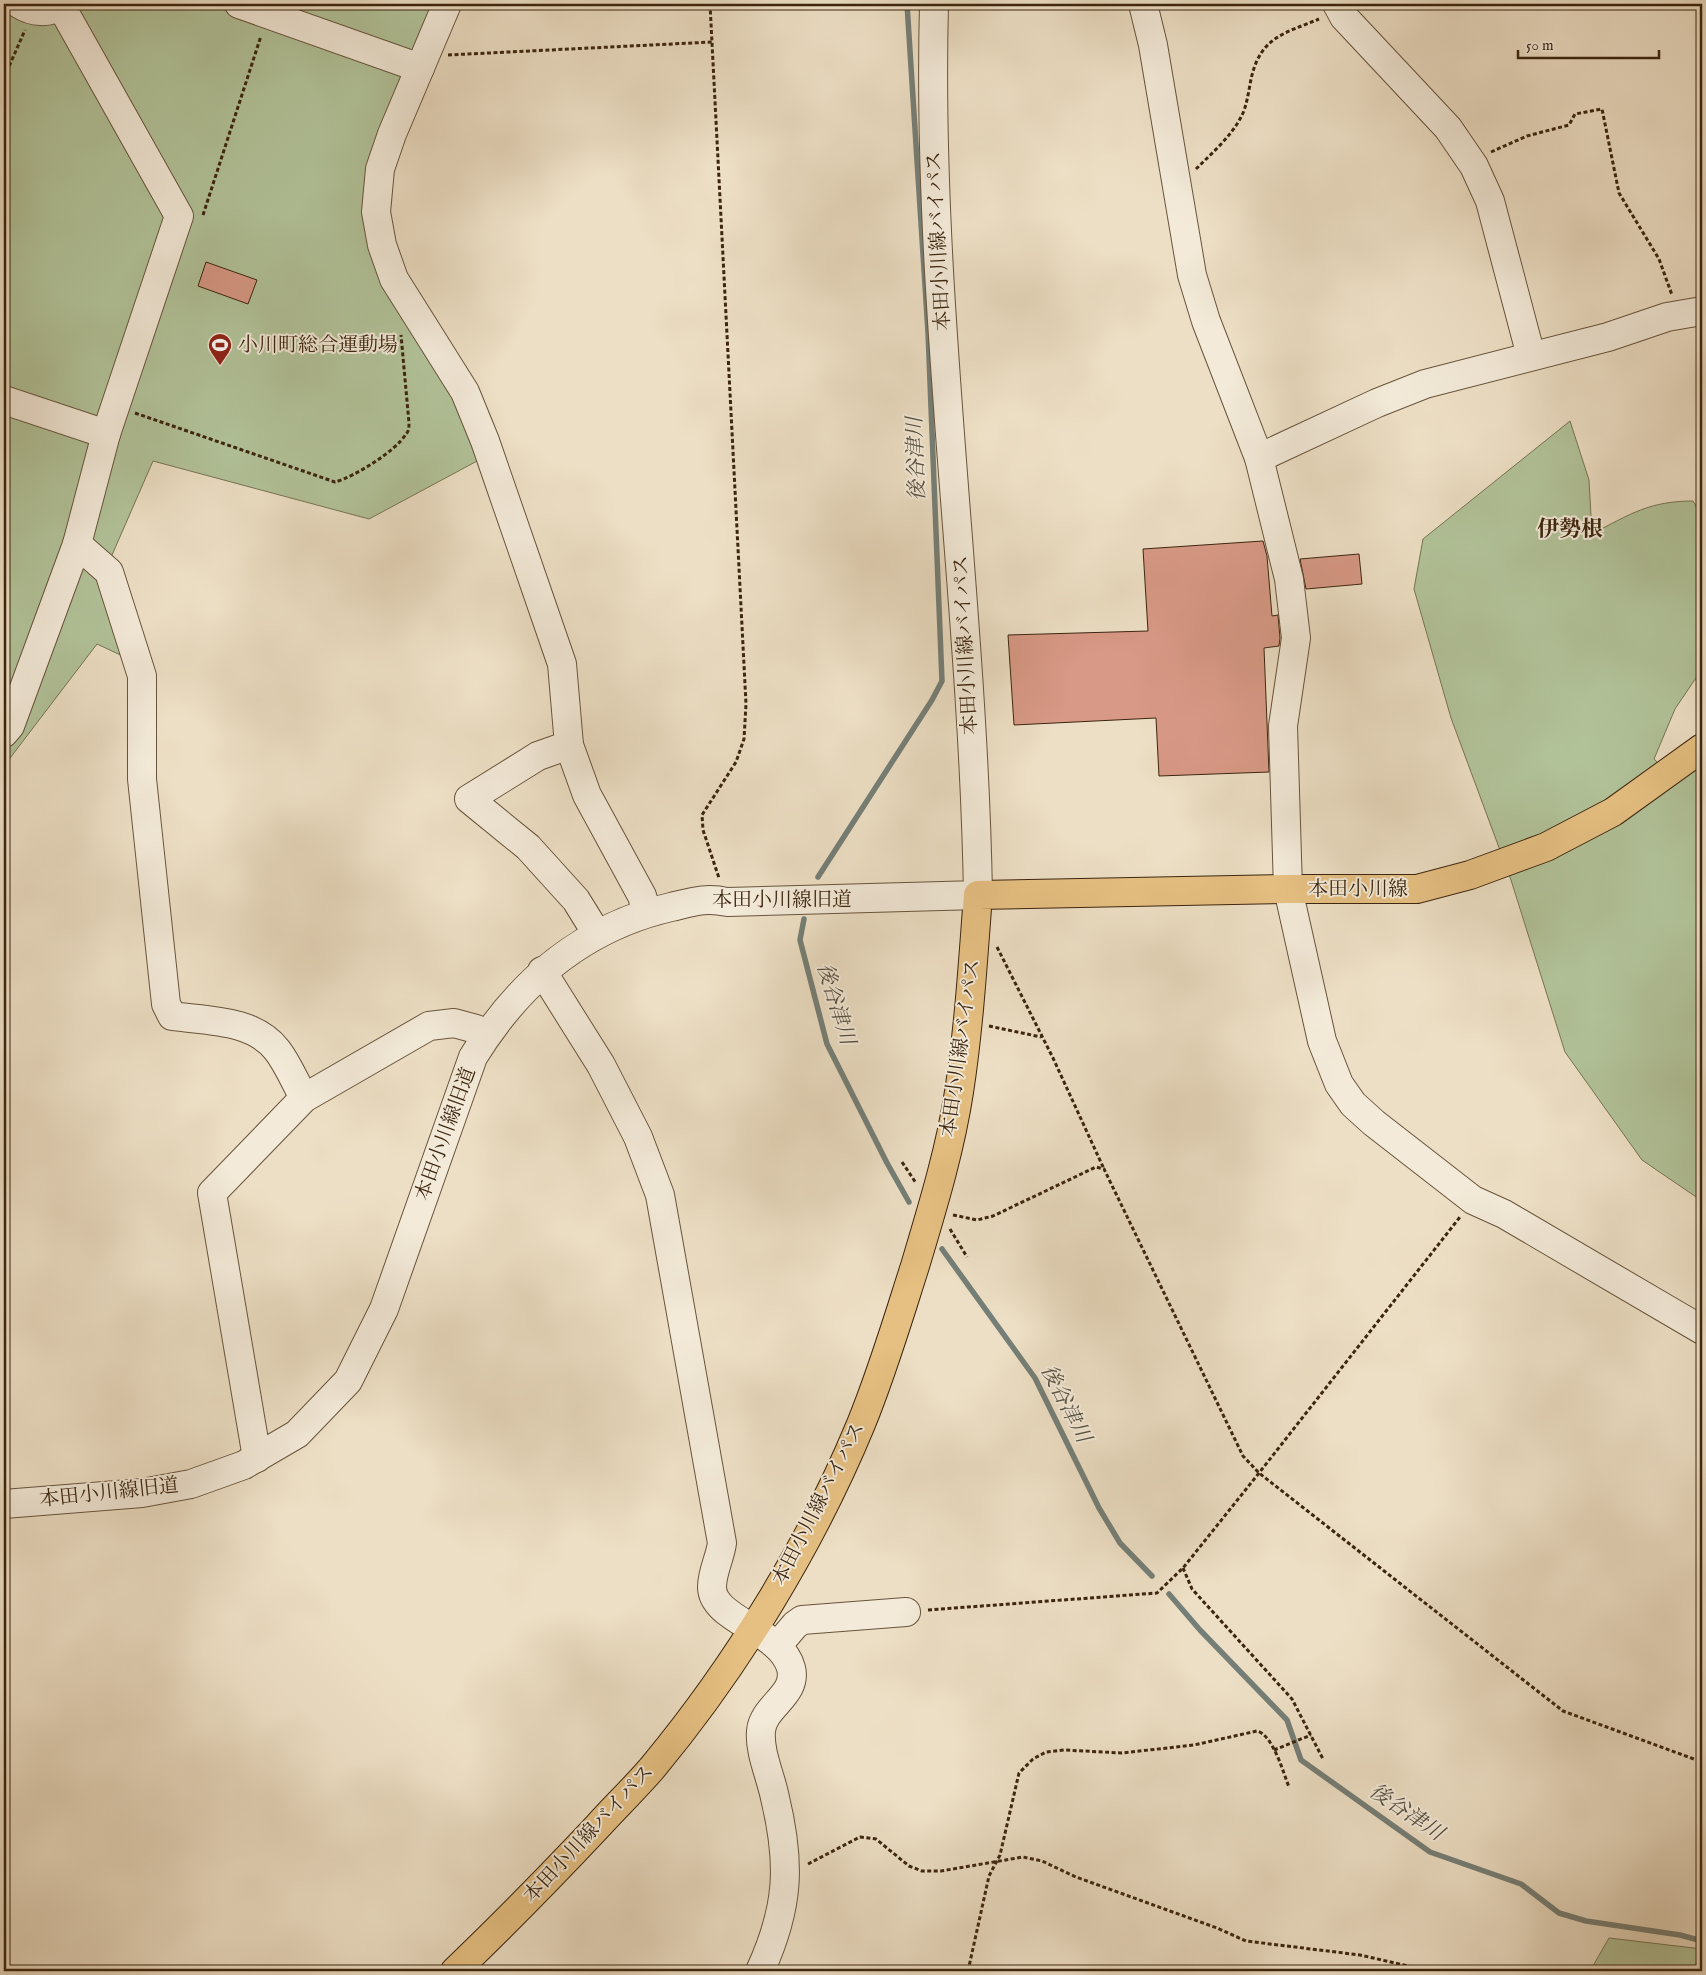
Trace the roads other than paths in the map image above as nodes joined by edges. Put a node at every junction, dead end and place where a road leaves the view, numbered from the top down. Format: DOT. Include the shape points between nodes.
graph roads {
  1 [pos="239,4"];
  2 [pos="447,4"];
  3 [pos="934,4"];
  4 [pos="1143,4"];
  5 [pos="62,5"];
  6 [pos="1338,7"];
  7 [pos="22,15"];
  8 [pos="424,59"];
  9 [pos="1691,313"];
  10 [pos="1531,356"];
  11 [pos="4,400"];
  12 [pos="106,434"];
  13 [pos="1259,458"];
  14 [pos="77,544"];
  15 [pos="4,733"];
  16 [pos="569,744"];
  17 [pos="1702,748"];
  18 [pos="1288,889"];
  19 [pos="978,895"];
  20 [pos="647,912"];
  21 [pos="597,934"];
  22 [pos="542,971"];
  23 [pos="486,1036"];
  24 [pos="304,1098"];
  25 [pos="1702,1330"];
  26 [pos="257,1458"];
  27 [pos="4,1504"];
  28 [pos="906,1612"];
  29 [pos="752,1628"];
  30 [pos="778,1645"];
  31 [pos="455,1971"];
  32 [pos="760,1971"];
  1 -- 8 [label="street"];
  2 -- 8 [label="street"];
  3 -- 19 [label="street, 本田小川線バイパス" via="935,185 966,622"];
  4 -- 13 [label="street" via="1179,188 1192,275 1206,321"];
  5 -- 7 [label="street"];
  5 -- 12 [label="street" via="179,216"];
  6 -- 10 [label="street" via="1368,44 1448,128 1470,161 1490,201"];
  8 -- 16 [label="street" via="380,169 376,212 382,246 394,279 465,392 486,441 562,664"];
  9 -- 10 [label="street"];
  10 -- 13 [label="street" via="1426,384"];
  11 -- 12 [label="street"];
  12 -- 14 [label="street"];
  13 -- 18 [label="street" via="1283,550 1296,638 1283,726"];
  14 -- 15 [label="street" via="10,726"];
  14 -- 24 [label="street" via="109,572 142,676 142,779 166,1004 172,1016 243,1026 263,1036 277,1050"];
  16 -- 20 [label="street" via="587,795 642,896"];
  16 -- 21 [label="street" via="538,756 468,799 528,847 576,900"];
  17 -- 18 [label="main road, 本田小川線" via="1613,812 1546,847 1470,875 1417,889"];
  18 -- 19 [label="main road, 本田小川線"];
  18 -- 25 [label="street" via="1322,1041 1339,1084 1353,1104 1473,1200 1504,1214"];
  19 -- 20 [label="street, 本田小川線旧道" via="727,902 711,898"];
  19 -- 29 [label="main road, 本田小川線バイパス" via="959,1092 943,1169 892,1340 835,1481 794,1560"];
  20 -- 21 [label="street, 本田小川線旧道"];
  21 -- 22 [label="street, 本田小川線旧道"];
  22 -- 23 [label="street, 本田小川線旧道"];
  22 -- 29 [label="street" via="601,1065 638,1137 660,1195 722,1543 712,1589 714,1599"];
  23 -- 24 [label="street" via="454,1023 429,1026"];
  23 -- 26 [label="street, 本田小川線旧道" via="473,1057 384,1309 348,1381 297,1434"];
  24 -- 26 [label="street" via="212,1194"];
  26 -- 27 [label="street, 本田小川線旧道" via="244,1466 191,1484 142,1493"];
  28 -- 30 [label="street" via="802,1620"];
  29 -- 30 [label="street"];
  29 -- 31 [label="main road, 本田小川線バイパス" via="706,1697 652,1768"];
  30 -- 32 [label="street" via="791,1667 792,1677 789,1690 765,1718 761,1730 786,1846 786,1876 784,1899 772,1946"];
}
